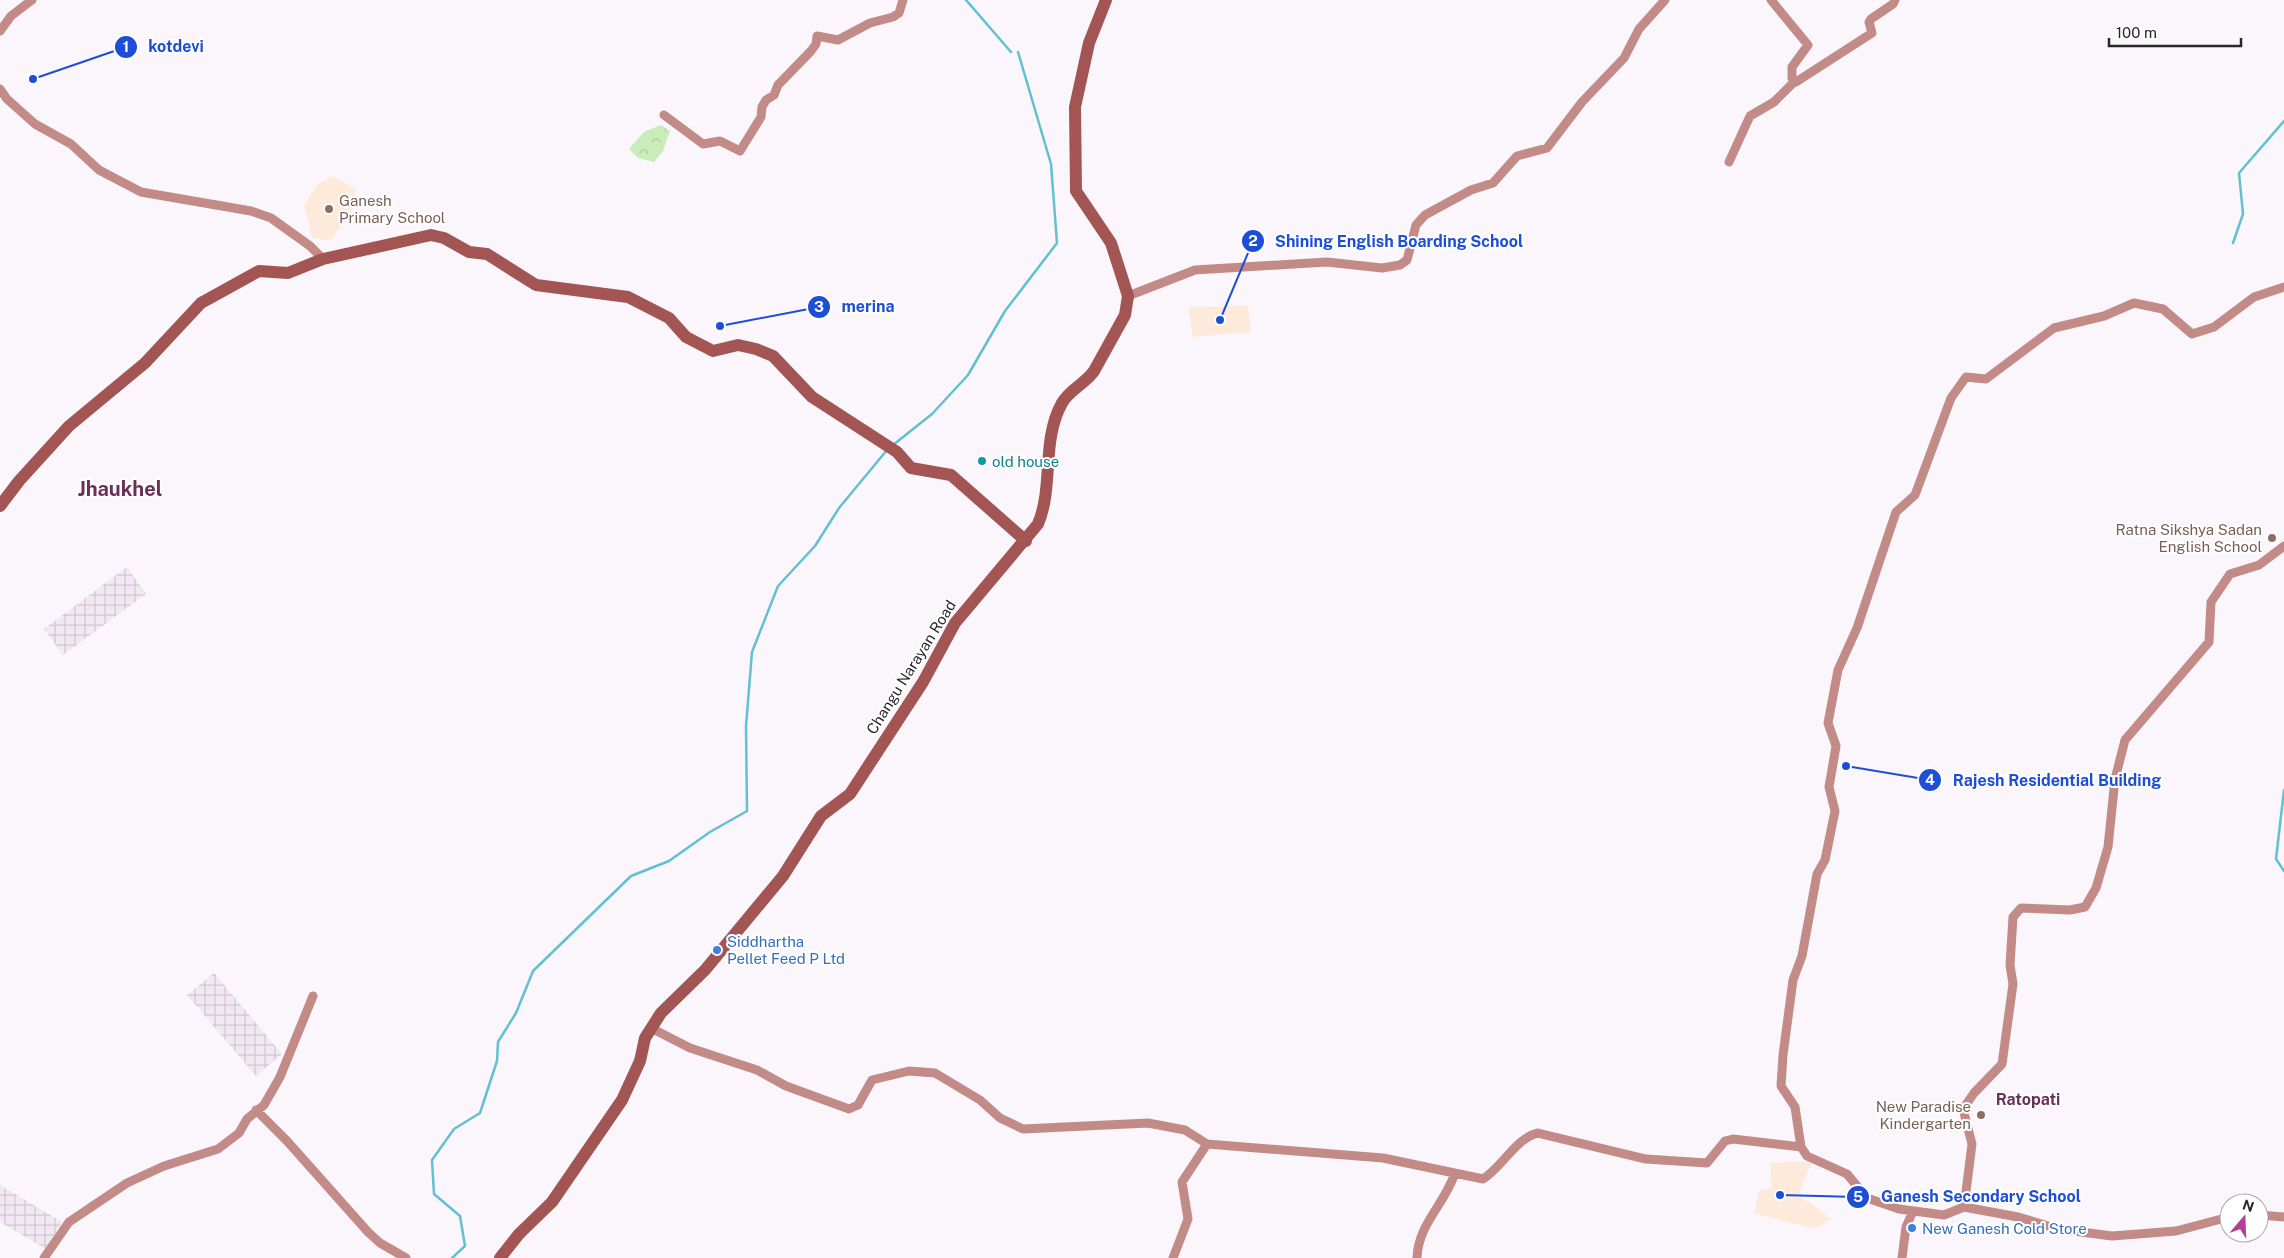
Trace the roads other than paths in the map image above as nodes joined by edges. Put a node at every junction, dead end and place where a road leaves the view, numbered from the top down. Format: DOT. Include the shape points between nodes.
graph roads {
  1 [pos="32,0"];
  2 [pos="903,0"];
  3 [pos="1106,0"];
  4 [pos="1666,0"];
  5 [pos="1770,0"];
  6 [pos="1896,0"];
  7 [pos="0,31"];
  8 [pos="1795,81"];
  9 [pos="0,89"];
  10 [pos="664,115"];
  11 [pos="1730,162"];
  12 [pos="323,259"];
  13 [pos="2284,287"];
  14 [pos="1128,296"];
  15 [pos="0,506"];
  16 [pos="1026,540"];
  17 [pos="2284,546"];
  18 [pos="313,996"];
  19 [pos="650,1028"];
  20 [pos="256,1110"];
  21 [pos="1208,1144"];
  22 [pos="1801,1147"];
  23 [pos="1455,1173"];
  24 [pos="1964,1207"];
  25 [pos="1913,1211"];
  26 [pos="2269,1216"];
  27 [pos="2284,1217"];
  28 [pos="2219,1220"];
  29 [pos="44,1258"];
  30 [pos="406,1258"];
  31 [pos="500,1258"];
  32 [pos="1173,1258"];
  33 [pos="1417,1258"];
  34 [pos="1902,1258"];
  1 -- 7 [label="street" via="11,16"];
  2 -- 10 [label="street" via="893,17 870,23 838,40 817,36 811,51 778,85 774,95 766,100 760,118 740,152 720,141 703,144"];
  3 -- 14 [label="main road" via="1089,43 1075,107 1076,191 1111,243"];
  4 -- 14 [label="street" via="1639,30 1624,58 1582,102 1547,148 1517,156 1493,182 1425,215 1416,225 1407,260 1400,265 1382,268 1327,262 1195,270"];
  5 -- 8 [label="street" via="1808,45 1792,67"];
  6 -- 8 [label="street" via="1871,19 1872,33"];
  8 -- 11 [label="street" via="1770,105 1750,116"];
  9 -- 12 [label="street" via="35,124 71,144 99,170 141,192 251,211 271,218"];
  12 -- 15 [label="main road" via="288,273 259,271 201,303 145,363 69,426"];
  12 -- 16 [label="main road" via="430,235 444,238 469,252 487,254 536,285 628,298 669,318 686,337 713,351 738,345 756,349 773,356 812,397 897,452 911,468 952,475"];
  13 -- 22 [label="street" via="2254,297 2214,327 2192,334 2163,309 2134,303 2104,316 2054,328 1986,379 1966,377 1951,398 1915,494 1896,512 1857,628 1838,670 1828,723 1836,746 1829,787 1835,811 1825,860 1816,874 1802,956 1793,980 1782,1055 1781,1086 1795,1106"];
  14 -- 16 [label="main road, Changu Narayan Road" via="1125,315 1094,371 1069,392 1059,410 1047,458 1045,505 1038,524"];
  16 -- 19 [label="main road, Changu Narayan Road" via="955,624 923,682 850,794 821,816 783,876 705,970"];
  17 -- 24 [label="street" via="2258,565 2230,574 2211,602 2209,642 2125,740 2115,778 2108,847 2096,888 2085,906 2070,910 2020,908 2013,917 2010,965 2013,984 2002,1064 1962,1109 1972,1144"];
  18 -- 20 [label="street" via="280,1077 264,1105"];
  19 -- 21 [label="street" via="690,1048 757,1070 786,1086 848,1108 858,1105 872,1080 909,1071 935,1073 980,1100 1000,1118 1023,1129 1148,1123 1186,1130"];
  19 -- 31 [label="main road, Changu Narayan Road" via="640,1061 622,1100 552,1202"];
  20 -- 29 [label="street" via="238,1133 218,1149 164,1166 127,1183 69,1222"];
  20 -- 30 [label="street" via="368,1232"];
  21 -- 23 [label="street" via="1383,1158"];
  21 -- 32 [label="street" via="1182,1182 1188,1220"];
  22 -- 23 [label="street" via="1734,1139 1725,1141 1707,1163 1646,1159 1538,1133 1528,1135 1494,1172 1483,1179"];
  22 -- 25 [label="street" via="1807,1156 1847,1174 1867,1198"];
  23 -- 33 [label="street" via="1420,1238"];
  24 -- 25 [label="street" via="1944,1215"];
  24 -- 28 [label="street" via="2018,1217 2058,1229 2112,1236 2176,1231"];
  25 -- 34 [label="street" via="1906,1227"];
  26 -- 27 [label="street"];
}
